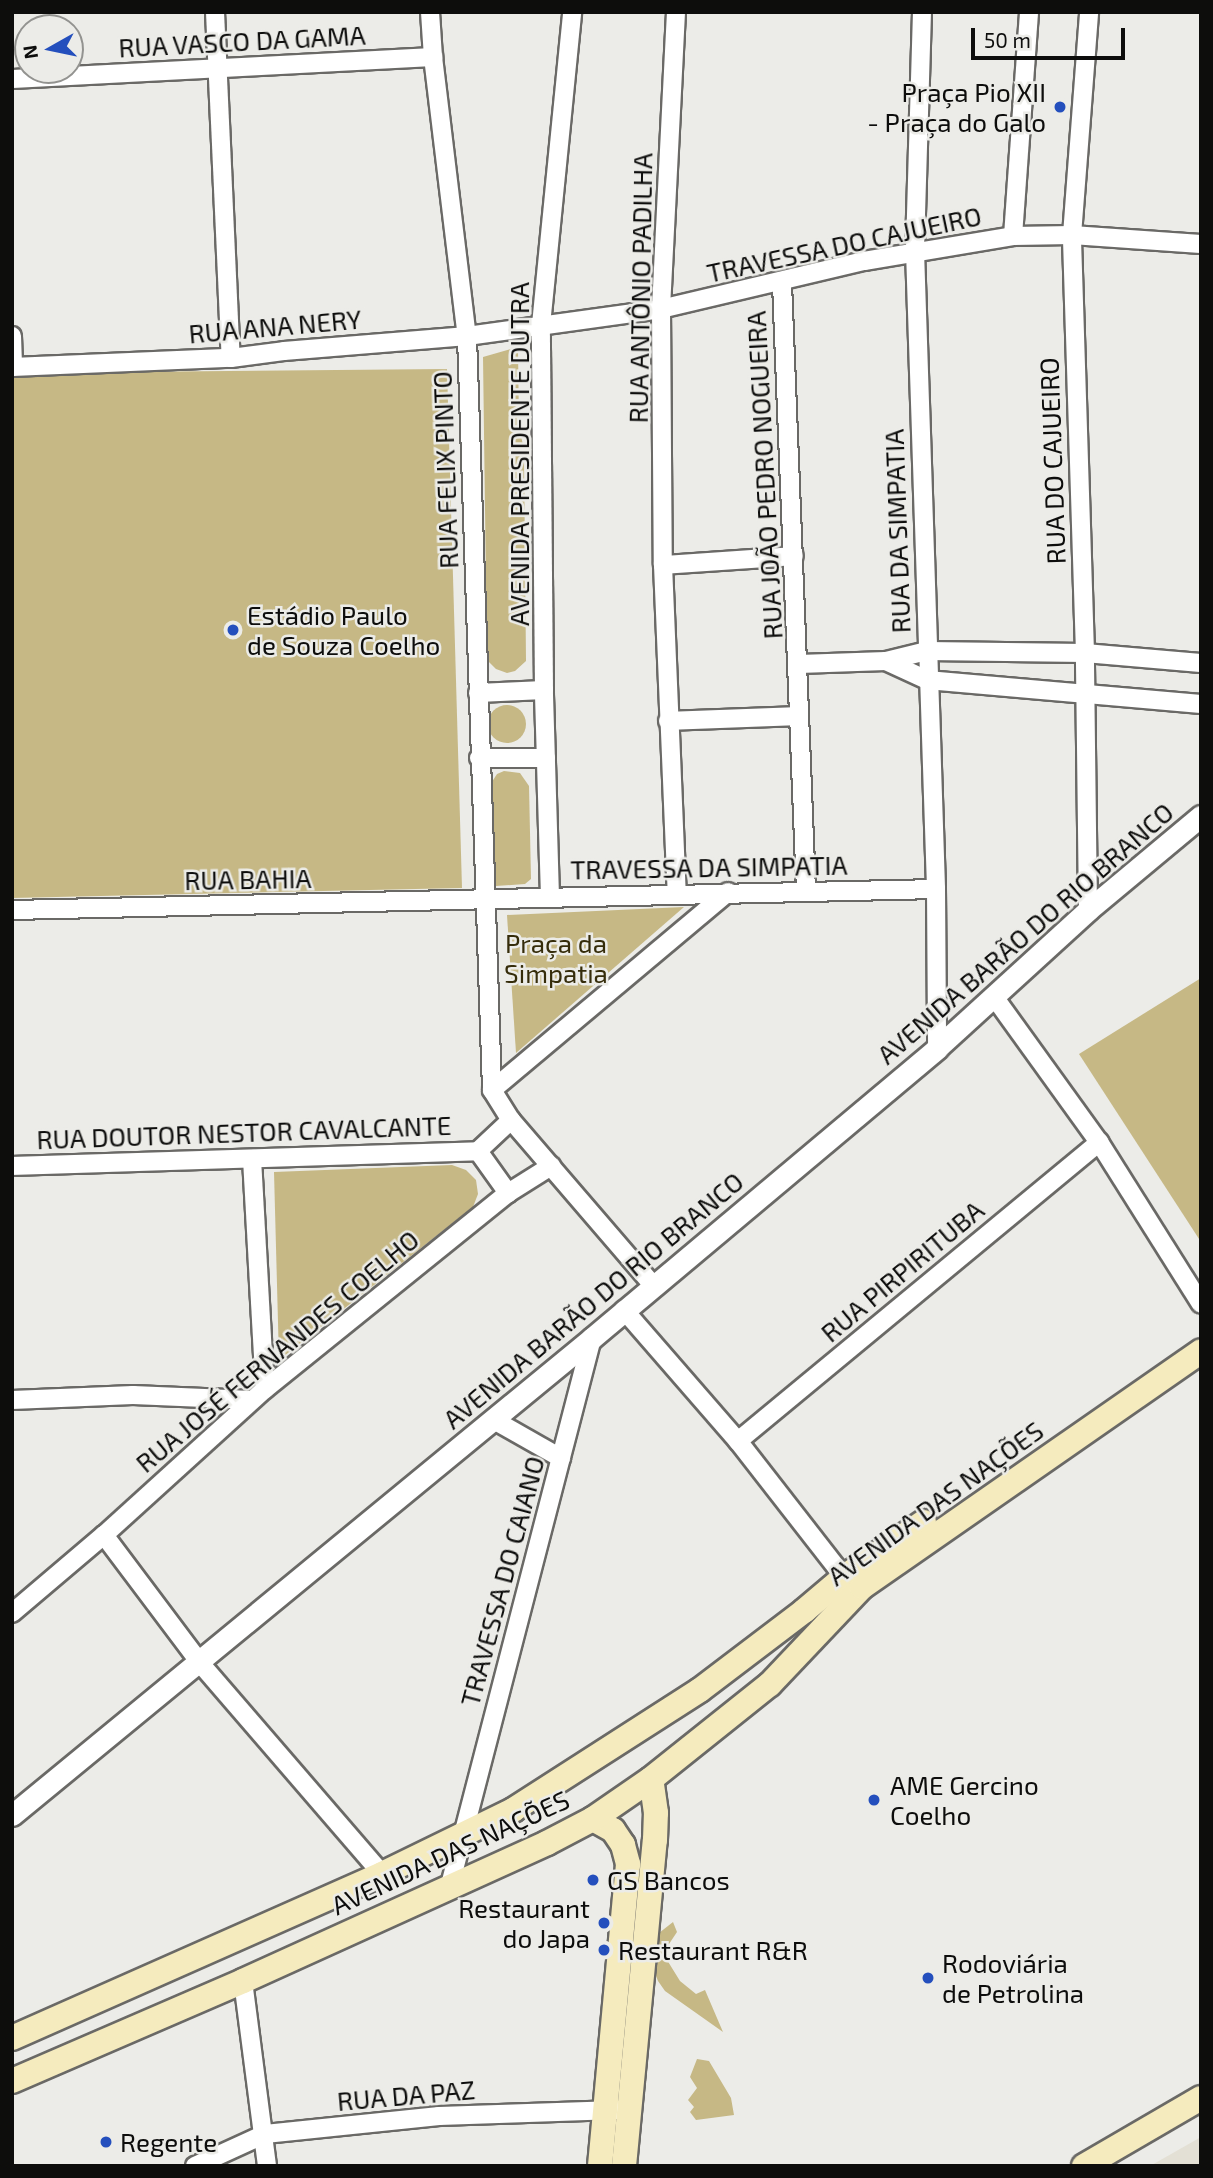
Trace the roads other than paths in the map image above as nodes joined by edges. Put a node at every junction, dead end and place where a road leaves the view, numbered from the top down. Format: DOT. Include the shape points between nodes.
graph roads {
  1 [pos="215,12"];
  2 [pos="430,12"];
  3 [pos="572,12"];
  4 [pos="676,12"];
  5 [pos="922,12"];
  6 [pos="1029,12"];
  7 [pos="1090,12"];
  8 [pos="433,57"];
  9 [pos="217,70"];
  10 [pos="12,79"];
  11 [pos="1072,235"];
  12 [pos="1013,236"];
  13 [pos="1201,244"];
  14 [pos="915,251"];
  15 [pos="782,283"];
  16 [pos="661,309"];
  17 [pos="541,325"];
  18 [pos="12,336"];
  19 [pos="467,336"];
  20 [pos="231,358"];
  21 [pos="12,367"];
  22 [pos="794,556"];
  23 [pos="663,565"];
  24 [pos="927,651"];
  25 [pos="1085,653"];
  26 [pos="886,661"];
  27 [pos="1201,663"];
  28 [pos="799,664"];
  29 [pos="928,680"];
  30 [pos="544,690"];
  31 [pos="478,693"];
  32 [pos="1085,693"];
  33 [pos="1201,704"];
  34 [pos="798,716"];
  35 [pos="668,721"];
  36 [pos="479,758"];
  37 [pos="546,758"];
  38 [pos="1201,816"];
  39 [pos="936,889"];
  40 [pos="806,891"];
  41 [pos="728,892"];
  42 [pos="677,893"];
  43 [pos="551,897"];
  44 [pos="484,901"];
  45 [pos="12,910"];
  46 [pos="1088,910"];
  47 [pos="995,998"];
  48 [pos="937,1048"];
  49 [pos="492,1090"];
  50 [pos="511,1120"];
  51 [pos="1099,1142"];
  52 [pos="478,1151"];
  53 [pos="252,1159"];
  54 [pos="12,1166"];
  55 [pos="551,1166"];
  56 [pos="508,1193"];
  57 [pos="654,1286"];
  58 [pos="1201,1304"];
  59 [pos="624,1310"];
  60 [pos="1201,1331"];
  61 [pos="592,1338"];
  62 [pos="1201,1351"];
  63 [pos="258,1394"];
  64 [pos="12,1400"];
  65 [pos="494,1420"];
  66 [pos="738,1441"];
  67 [pos="561,1458"];
  68 [pos="104,1535"];
  69 [pos="845,1577"];
  70 [pos="12,1613"];
  71 [pos="200,1663"];
  72 [pos="651,1779"];
  73 [pos="12,1815"];
  74 [pos="593,1819"];
  75 [pos="462,1836"];
  76 [pos="382,1874"];
  77 [pos="450,1885"];
  78 [pos="243,1980"];
  79 [pos="65,2015"];
  80 [pos="12,2038"];
  81 [pos="84,2048"];
  82 [pos="12,2081"];
  83 [pos="1201,2098"];
  84 [pos="618,2110"];
  85 [pos="265,2134"];
  86 [pos="195,2166"];
  87 [pos="267,2166"];
  88 [pos="600,2166"];
  89 [pos="624,2166"];
  90 [pos="1084,2166"];
  1 -- 9 [label="street"];
  2 -- 8 [label="street, RUA FELIX PINTO"];
  3 -- 17 [label="street, AVENIDA PRESIDENTE DUTRA"];
  4 -- 16 [label="street, RUA ANTÔNIO PADILHA"];
  5 -- 14 [label="street, RUA DA SIMPATIA"];
  6 -- 12 [label="street"];
  7 -- 11 [label="street, RUA DO CAJUEIRO"];
  8 -- 9 [label="street, RUA VASCO DA GAMA"];
  8 -- 19 [label="street, RUA FELIX PINTO"];
  9 -- 10 [label="street, RUA VASCO DA GAMA"];
  9 -- 20 [label="street"];
  11 -- 12 [label="street, TRAVESSA DO CAJUEIRO"];
  11 -- 13 [label="street, TRAVESSA DO CAJUEIRO"];
  11 -- 25 [label="street, RUA DO CAJUEIRO"];
  12 -- 14 [label="street, TRAVESSA DO CAJUEIRO"];
  14 -- 15 [label="street, TRAVESSA DO CAJUEIRO"];
  14 -- 24 [label="street, RUA DA SIMPATIA"];
  15 -- 16 [label="street, TRAVESSA DO CAJUEIRO"];
  15 -- 22 [label="street, RUA JOÃO PEDRO NOGUEIRA"];
  16 -- 17 [label="street, TRAVESSA DO CAJUEIRO"];
  16 -- 23 [label="street, RUA ANTÔNIO PADILHA"];
  17 -- 19 [label="street, RUA ANA NERY"];
  17 -- 30 [label="street, AVENIDA PRESIDENTE DUTRA"];
  18 -- 21 [label="street"];
  19 -- 20 [label="street, RUA ANA NERY"];
  19 -- 31 [label="street, RUA FELIX PINTO"];
  20 -- 21 [label="street, RUA ANA NERY"];
  22 -- 23 [label="street"];
  22 -- 28 [label="street, RUA JOÃO PEDRO NOGUEIRA"];
  23 -- 35 [label="street, RUA ANTÔNIO PADILHA"];
  24 -- 25 [label="street, RUA JOÃO PEDRO NOGUEIRA"];
  24 -- 26 [label="street, RUA JOÃO PEDRO NOGUEIRA"];
  24 -- 29 [label="street, RUA DA SIMPATIA"];
  25 -- 27 [label="street, RUA JOÃO PEDRO NOGUEIRA"];
  25 -- 32 [label="street, RUA DO CAJUEIRO"];
  26 -- 28 [label="street, RUA JOÃO PEDRO NOGUEIRA"];
  26 -- 29 [label="street, RUA JOÃO PEDRO NOGUEIRA"];
  28 -- 34 [label="street, RUA JOÃO PEDRO NOGUEIRA"];
  29 -- 32 [label="street, RUA JOÃO PEDRO NOGUEIRA"];
  29 -- 39 [label="street, RUA DA SIMPATIA"];
  30 -- 31 [label="street"];
  30 -- 37 [label="street, AVENIDA PRESIDENTE DUTRA"];
  31 -- 36 [label="street, RUA FELIX PINTO"];
  32 -- 33 [label="street, RUA JOÃO PEDRO NOGUEIRA"];
  32 -- 46 [label="street, RUA DO CAJUEIRO"];
  34 -- 35 [label="street"];
  34 -- 40 [label="street, RUA JOÃO PEDRO NOGUEIRA"];
  35 -- 42 [label="street, RUA ANTÔNIO PADILHA"];
  36 -- 37 [label="street"];
  36 -- 44 [label="street, RUA FELIX PINTO"];
  37 -- 43 [label="street, AVENIDA PRESIDENTE DUTRA"];
  38 -- 46 [label="street, AVENIDA BARÃO DO RIO BRANCO"];
  39 -- 40 [label="street, TRAVESSA DA SIMPATIA"];
  39 -- 48 [label="street, RUA DA SIMPATIA"];
  40 -- 41 [label="street, TRAVESSA DA SIMPATIA"];
  41 -- 42 [label="street, TRAVESSA DA SIMPATIA"];
  41 -- 49 [label="street"];
  42 -- 43 [label="street, TRAVESSA DA SIMPATIA"];
  43 -- 44 [label="street, TRAVESSA DA SIMPATIA"];
  44 -- 45 [label="street, RUA BAHIA"];
  44 -- 49 [label="street, RUA FELIX PINTO"];
  46 -- 47 [label="street, AVENIDA BARÃO DO RIO BRANCO"];
  47 -- 48 [label="street, AVENIDA BARÃO DO RIO BRANCO"];
  47 -- 51 [label="street"];
  48 -- 57 [label="street, AVENIDA BARÃO DO RIO BRANCO"];
  49 -- 50 [label="street, RUA FELIX PINTO"];
  50 -- 52 [label="street"];
  50 -- 55 [label="street, RUA FELIX PINTO"];
  51 -- 58 [label="street"];
  51 -- 66 [label="street, RUA PIRPIRITUBA"];
  52 -- 53 [label="street, RUA DOUTOR NESTOR CAVALCANTE"];
  52 -- 56 [label="street"];
  53 -- 54 [label="street, RUA DOUTOR NESTOR CAVALCANTE"];
  53 -- 63 [label="street"];
  55 -- 56 [label="street, RUA JOSÉ FERNANDES COELHO"];
  55 -- 57 [label="street, RUA FELIX PINTO"];
  56 -- 63 [label="street, RUA JOSÉ FERNANDES COELHO"];
  57 -- 59 [label="street, AVENIDA BARÃO DO RIO BRANCO"];
  59 -- 61 [label="street, AVENIDA BARÃO DO RIO BRANCO"];
  59 -- 66 [label="street"];
  60 -- 69 [label="main road, AVENIDA DAS NAÇÕES"];
  61 -- 65 [label="street, AVENIDA BARÃO DO RIO BRANCO"];
  61 -- 67 [label="street, TRAVESSA DO CAIANO"];
  62 -- 72 [label="main road, AVENIDA DAS NAÇÕES" via="862,1587 770,1684"];
  63 -- 64 [label="street"];
  63 -- 68 [label="street, RUA JOSÉ FERNANDES COELHO"];
  65 -- 67 [label="street"];
  65 -- 71 [label="street, AVENIDA BARÃO DO RIO BRANCO"];
  66 -- 69 [label="street"];
  67 -- 75 [label="street, TRAVESSA DO CAIANO"];
  68 -- 70 [label="street, RUA JOSÉ FERNANDES COELHO"];
  68 -- 71 [label="street"];
  69 -- 75 [label="main road, AVENIDA DAS NAÇÕES" via="700,1690 547,1790"];
  71 -- 73 [label="street, AVENIDA BARÃO DO RIO BRANCO"];
  71 -- 76 [label="street"];
  72 -- 74 [label="main road, AVENIDA DAS NAÇÕES"];
  72 -- 84 [label="main road" via="655,1840"];
  74 -- 77 [label="main road, AVENIDA DAS NAÇÕES"];
  74 -- 84 [label="main road" via="613,1830 628,1864"];
  75 -- 76 [label="main road, AVENIDA DAS NAÇÕES"];
  75 -- 77 [label="street, TRAVESSA DO CAIANO"];
  76 -- 79 [label="main road, AVENIDA DAS NAÇÕES"];
  77 -- 78 [label="main road, AVENIDA DAS NAÇÕES"];
  78 -- 81 [label="main road, AVENIDA DAS NAÇÕES"];
  78 -- 85 [label="street"];
  79 -- 80 [label="main road, AVENIDA DAS NAÇÕES"];
  79 -- 81 [label="main road" via="84,2021 88,2039"];
  81 -- 82 [label="main road, AVENIDA DAS NAÇÕES"];
  83 -- 90 [label="main road"];
  84 -- 85 [label="street, RUA DA PAZ" via="439,2116"];
  84 -- 88 [label="main road"];
  84 -- 89 [label="main road"];
  85 -- 86 [label="street, RUA DA PAZ"];
  85 -- 87 [label="street"];
}
